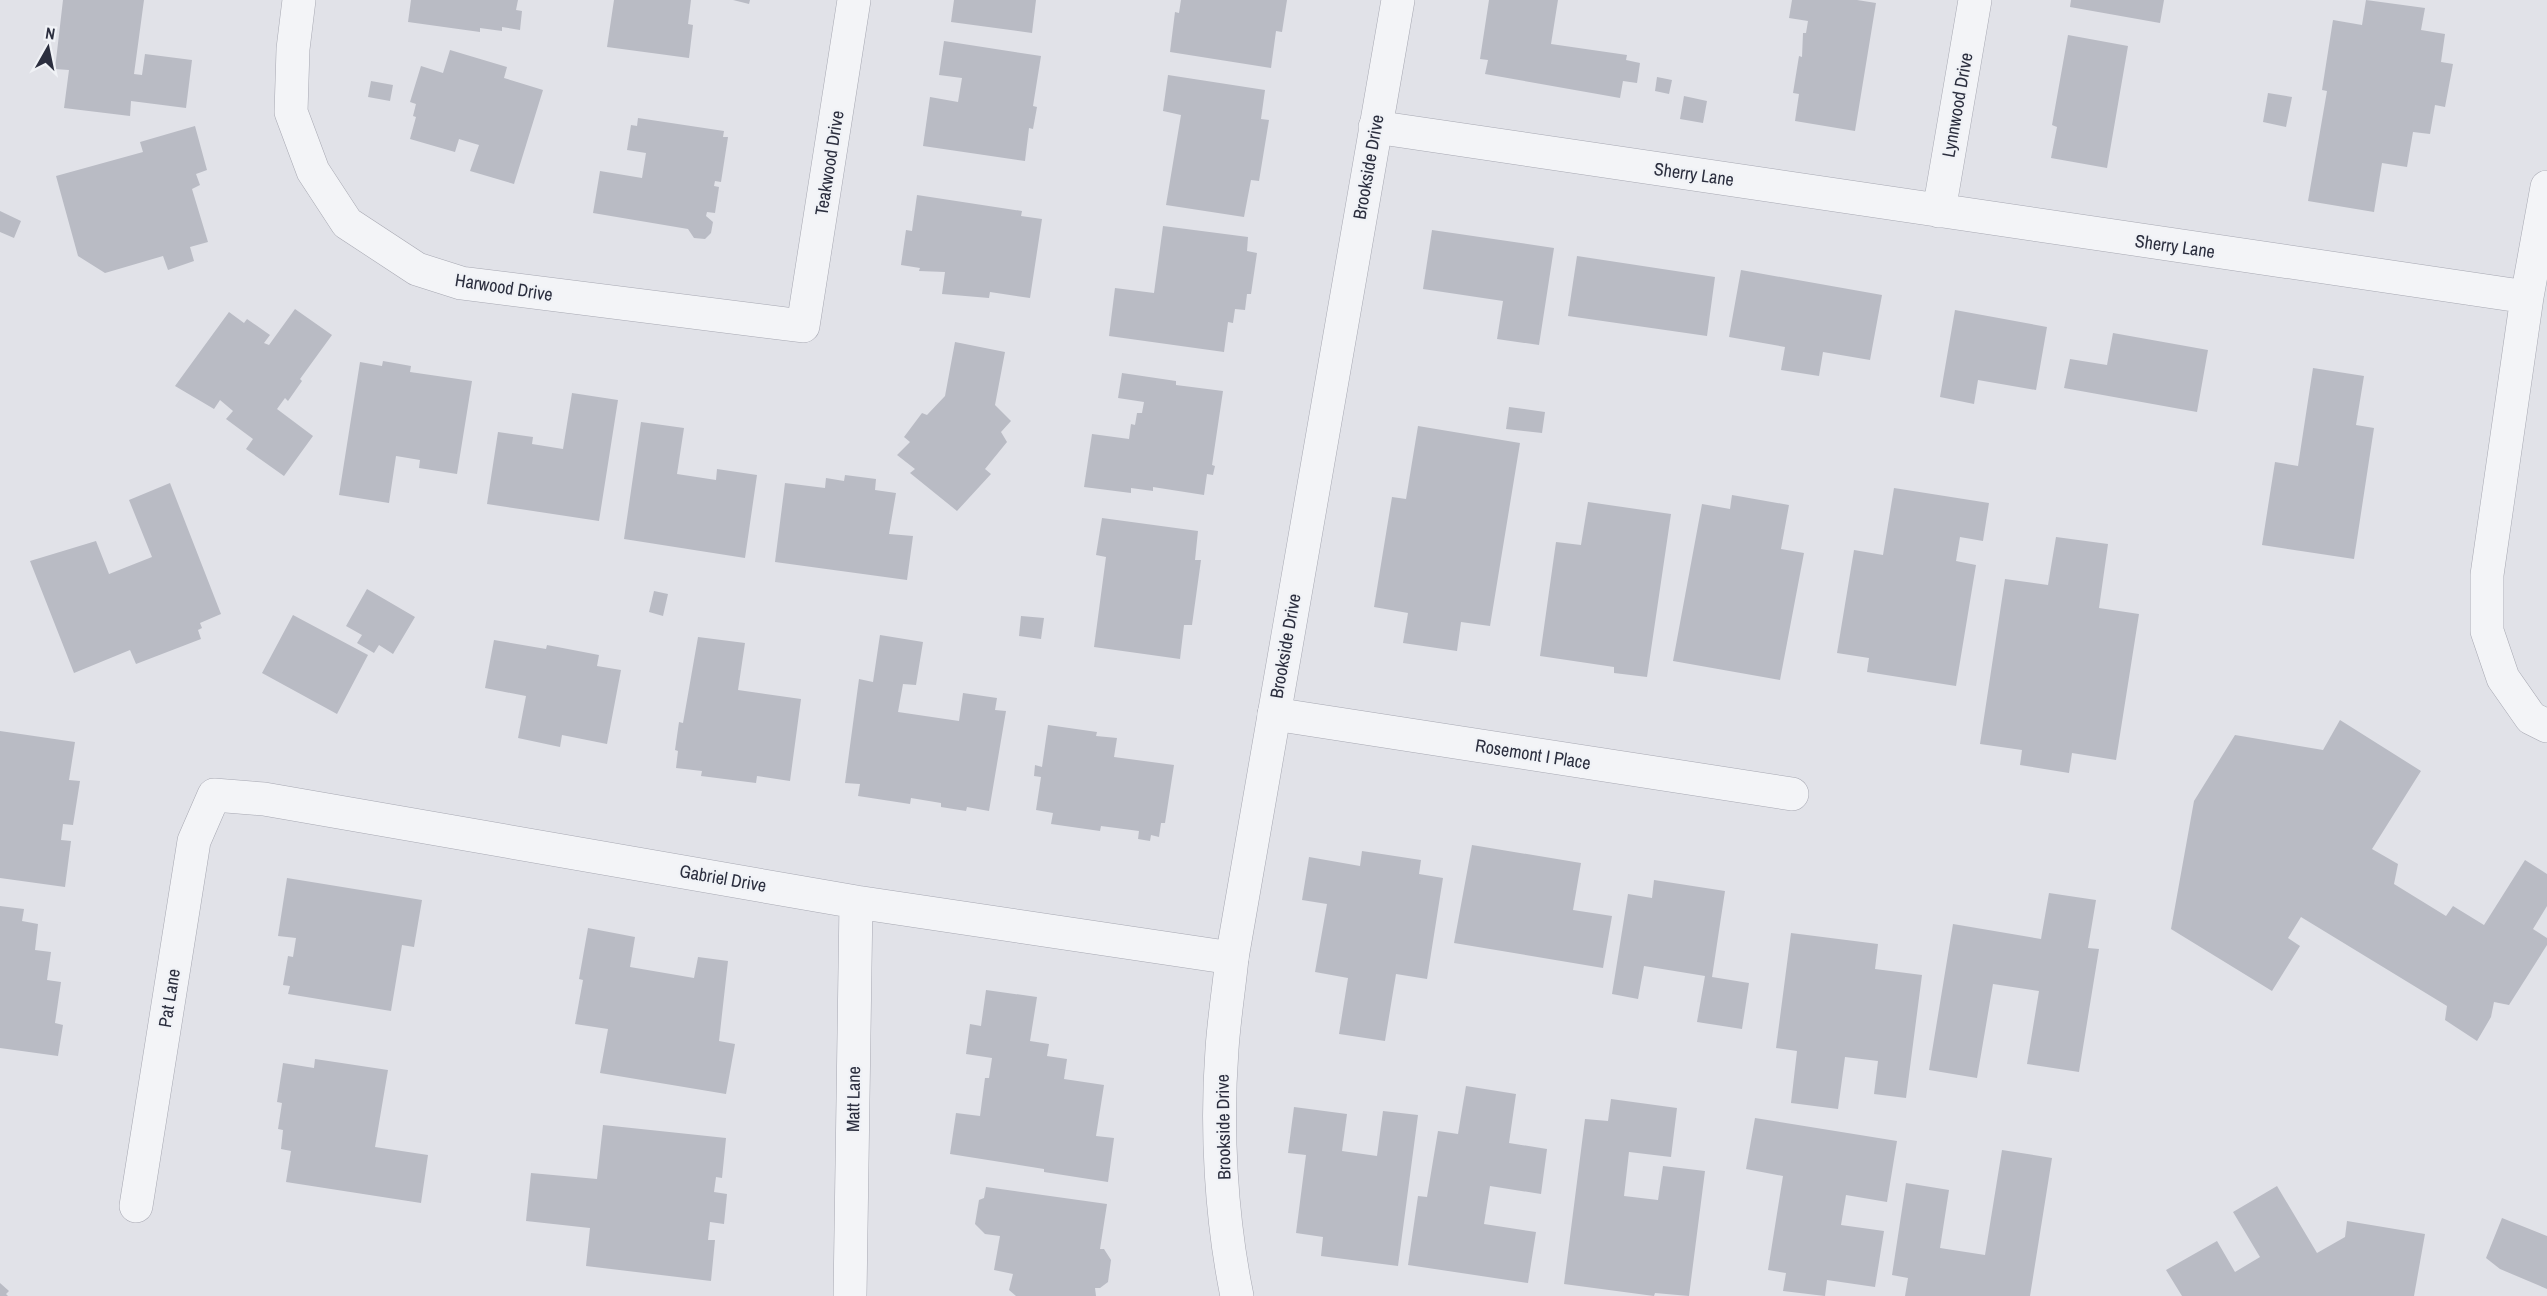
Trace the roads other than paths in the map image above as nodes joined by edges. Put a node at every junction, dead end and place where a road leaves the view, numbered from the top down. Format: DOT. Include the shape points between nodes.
graph roads {
  1 [pos="299,0"];
  2 [pos="854,0"];
  3 [pos="1398,0"];
  4 [pos="1975,0"];
  5 [pos="1375,127"];
  6 [pos="2547,187"];
  7 [pos="1939,211"];
  8 [pos="2527,297"];
  9 [pos="804,326"];
  10 [pos="1274,714"];
  11 [pos="2547,726"];
  12 [pos="214,795"];
  13 [pos="1792,795"];
  14 [pos="856,902"];
  15 [pos="1232,958"];
  16 [pos="136,1206"];
  17 [pos="850,1296"];
  18 [pos="1237,1296"];
  1 -- 9 [label="street, Harwood Drive" via="291,112 313,171 348,224 417,268 461,283"];
  2 -- 9 [label="street, Teakwood Drive"];
  3 -- 5 [label="street, Brookside Drive"];
  4 -- 7 [label="street, Lynnwood Drive"];
  5 -- 7 [label="street, Sherry Lane"];
  5 -- 10 [label="street, Brookside Drive"];
  6 -- 8 [label="street"];
  7 -- 8 [label="street, Sherry Lane"];
  8 -- 11 [label="street" via="2487,575 2487,631 2503,678 2531,718"];
  10 -- 13 [label="street, Rosemont I Place"];
  10 -- 15 [label="street, Brookside Drive"];
  12 -- 14 [label="street, Gabriel Drive" via="264,799"];
  12 -- 16 [label="street, Pat Lane" via="194,841"];
  14 -- 15 [label="street, Gabriel Drive"];
  14 -- 17 [label="street, Matt Lane"];
  15 -- 18 [label="street, Brookside Drive" via="1222,1050 1220,1150"];
}
